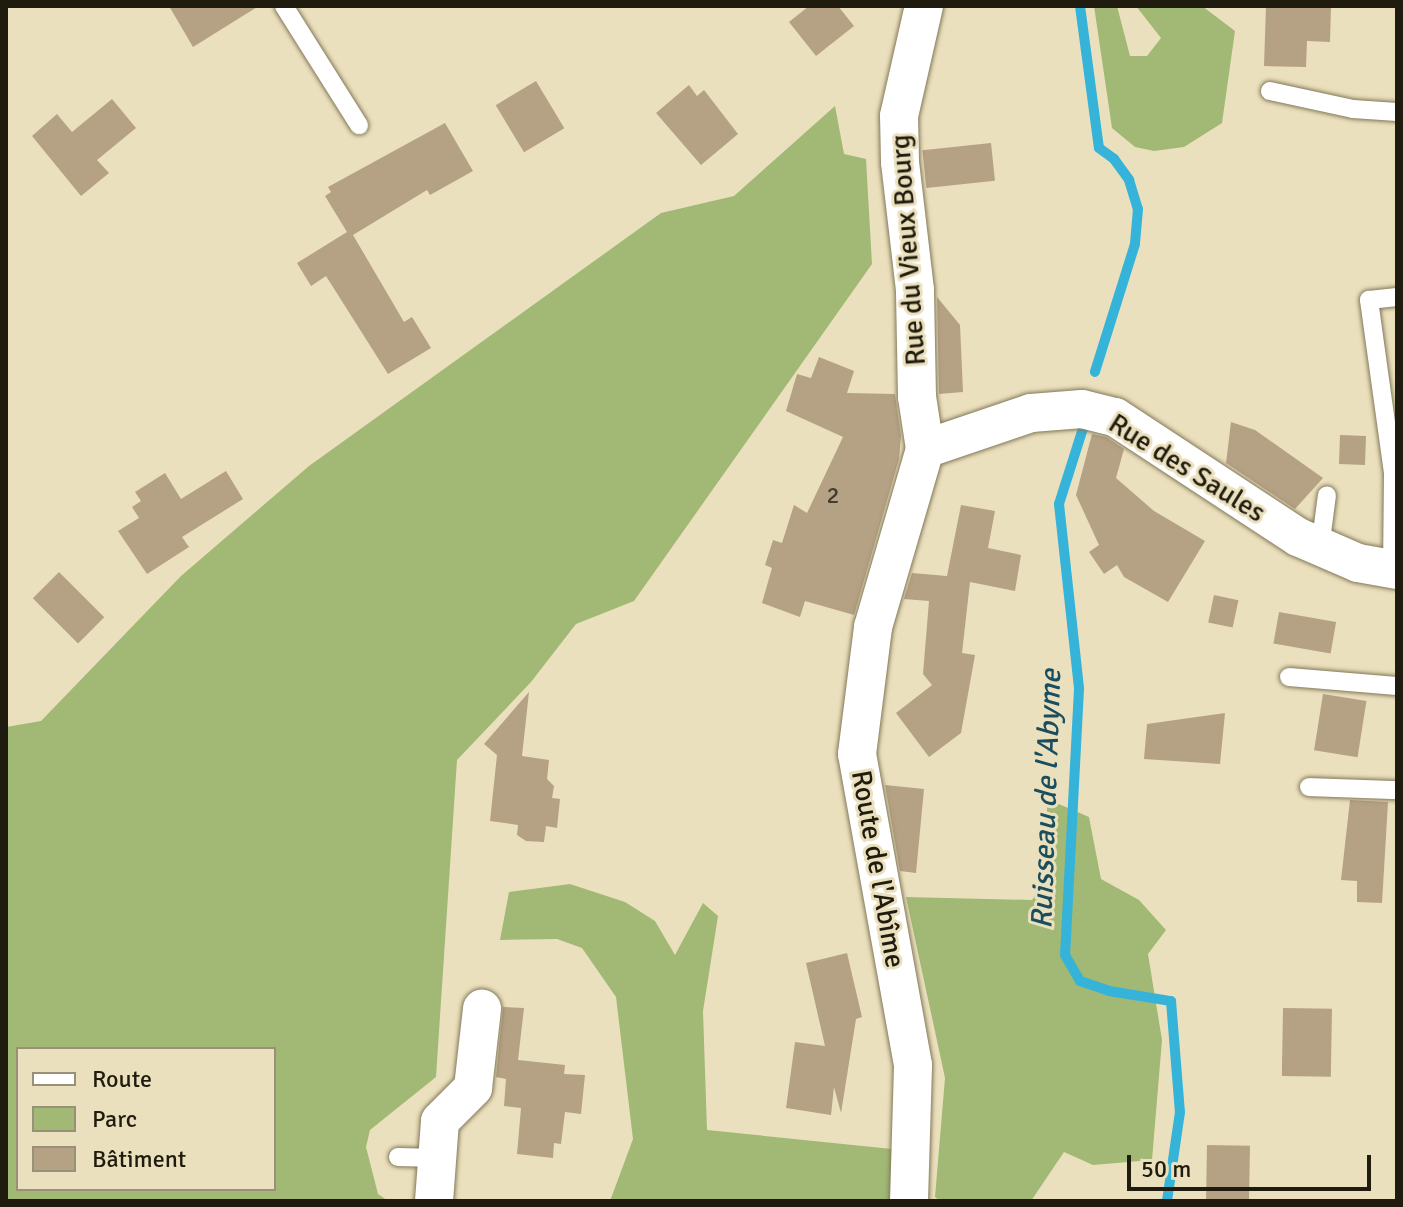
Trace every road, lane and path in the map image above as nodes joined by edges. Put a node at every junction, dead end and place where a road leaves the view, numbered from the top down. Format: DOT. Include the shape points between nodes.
graph roads {
  1 [pos="284,6"];
  2 [pos="924,6"];
  3 [pos="1270,91"];
  4 [pos="1397,112"];
  5 [pos="359,125"];
  6 [pos="1397,297"];
  7 [pos="925,449"];
  8 [pos="1327,495"];
  9 [pos="1320,548"];
  10 [pos="1395,570"];
  11 [pos="1289,677"];
  12 [pos="1397,686"];
  13 [pos="1309,787"];
  14 [pos="1397,790"];
  15 [pos="482,1009"];
  16 [pos="398,1157"];
  17 [pos="438,1158"];
  18 [pos="434,1201"];
  19 [pos="909,1201"];
  1 -- 5 [label="lane"];
  2 -- 7 [label="street, Rue du Vieux Bourg" via="899,116"];
  3 -- 4 [label="lane" via="1353,109"];
  6 -- 10 [label="lane" via="1369,300 1393,473"];
  7 -- 9 [label="street, Rue des Saules" via="1031,413 1082,409 1115,417"];
  7 -- 19 [label="street, Route de l'Abîme" via="876,615 857,754 913,1065"];
  8 -- 9 [label="lane"];
  9 -- 10 [label="street, Rue des Saules"];
  11 -- 12 [label="lane"];
  13 -- 14 [label="lane"];
  15 -- 17 [label="street" via="473,1088 440,1121"];
  16 -- 17 [label="lane"];
  17 -- 18 [label="street"];
}
